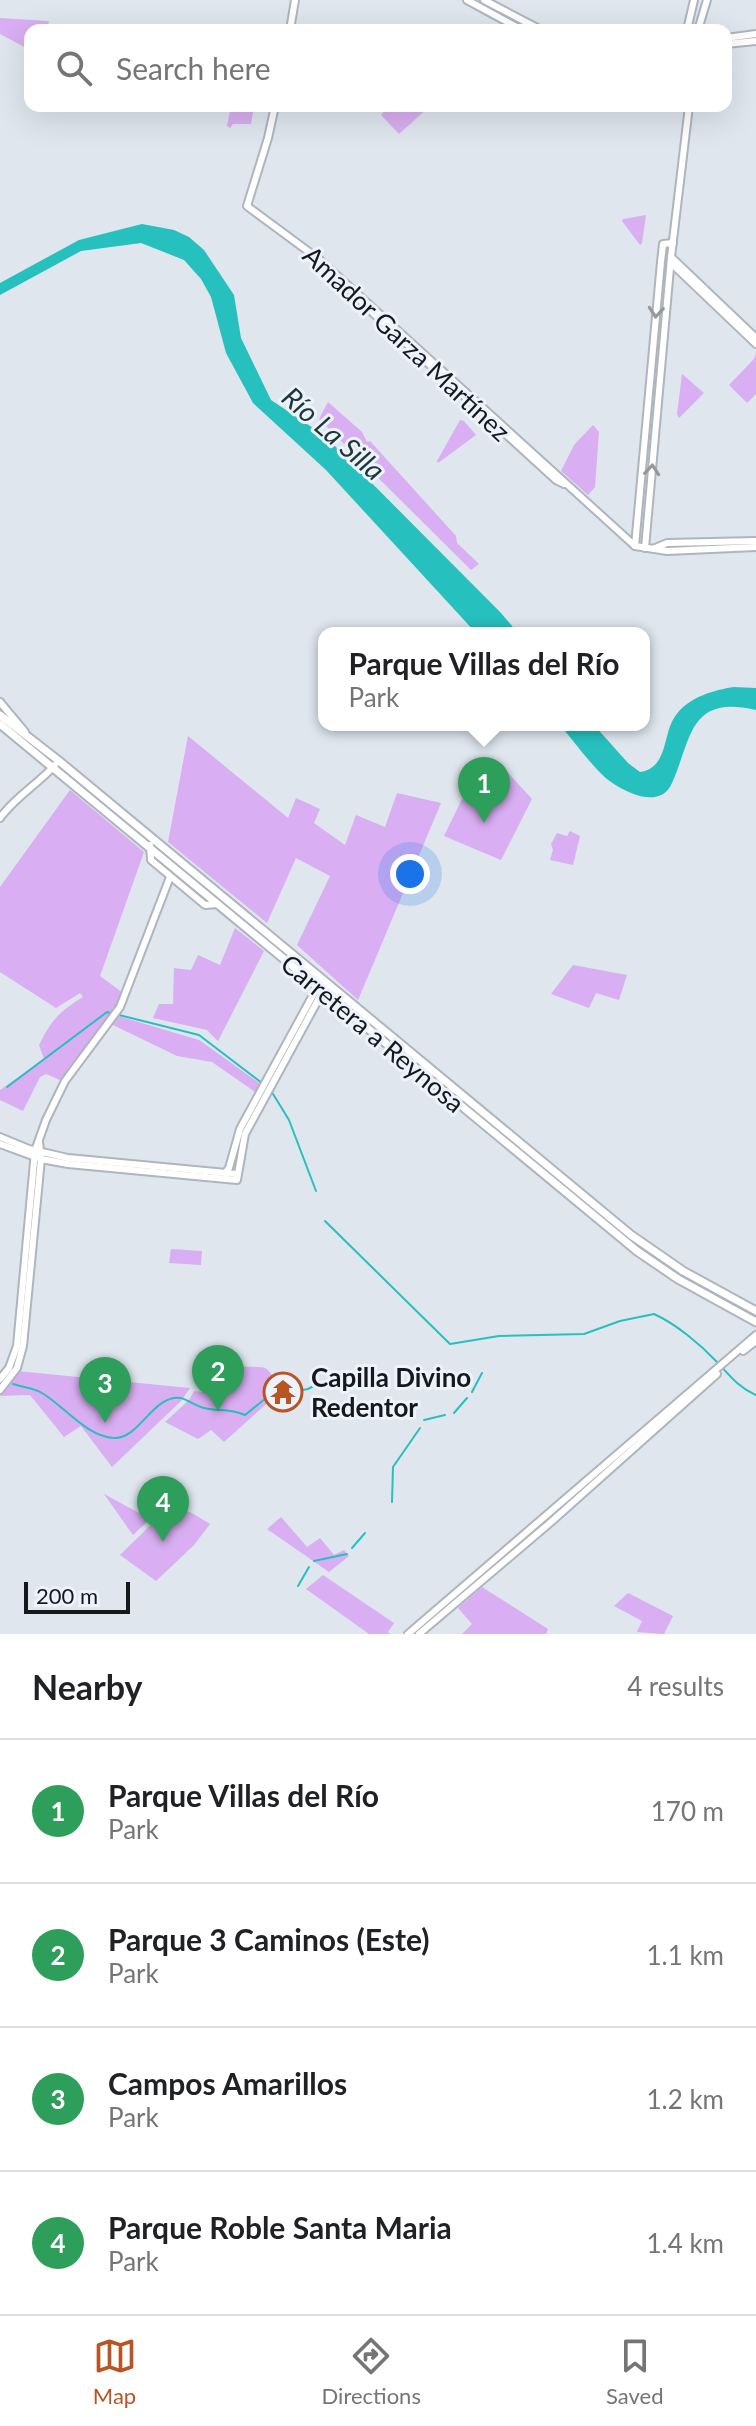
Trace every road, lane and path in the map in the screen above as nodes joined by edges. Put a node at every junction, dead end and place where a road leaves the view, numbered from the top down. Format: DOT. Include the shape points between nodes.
graph roads {
  1 [pos="295,0"];
  2 [pos="467,0"];
  3 [pos="484,0"];
  4 [pos="694,0"];
  5 [pos="707,0"];
  6 [pos="291,24"];
  7 [pos="511,24"];
  8 [pos="530,24"];
  9 [pos="686,24"];
  10 [pos="701,24"];
  11 [pos="756,34"];
  12 [pos="732,37"];
  13 [pos="756,41"];
  14 [pos="732,43"];
  15 [pos="274,112"];
  16 [pos="688,112"];
  17 [pos="673,243"];
  18 [pos="671,260"];
  19 [pos="332,271"];
  20 [pos="756,338"];
  21 [pos="756,344"];
  22 [pos="648,395"];
  23 [pos="660,397"];
  24 [pos="564,484"];
  25 [pos="756,544"];
  26 [pos="635,546"];
  27 [pos="645,548"];
  28 [pos="0,702"];
  29 [pos="0,715"];
  30 [pos="1,724"];
  31 [pos="27,734"];
  32 [pos="56,763"];
  33 [pos="0,818"];
  34 [pos="153,843"];
  35 [pos="170,877"];
  36 [pos="218,904"];
  37 [pos="323,985"];
  38 [pos="263,1092"];
  39 [pos="0,1137"];
  40 [pos="0,1144"];
  41 [pos="38,1155"];
  42 [pos="225,1173"];
  43 [pos="237,1177"];
  44 [pos="682,1281"];
  45 [pos="755,1310"];
  46 [pos="756,1322"];
  47 [pos="756,1338"];
  48 [pos="717,1371"];
  49 [pos="0,1379"];
  50 [pos="0,1390"];
  51 [pos="408,1634"];
  52 [pos="419,1634"];
  1 -- 6 [label="street"];
  2 -- 7 [label="street"];
  3 -- 8 [label="street"];
  4 -- 9 [label="street"];
  5 -- 10 [label="street"];
  11 -- 12 [label="street"];
  13 -- 14 [label="street"];
  15 -- 19 [label="street, Amador Garza Martínez" via="247,206"];
  16 -- 17 [label="street"];
  17 -- 18 [label="street"];
  17 -- 22 [label="street, one-way" via="662,249"];
  18 -- 20 [label="street"];
  18 -- 21 [label="street"];
  18 -- 23 [label="street"];
  19 -- 24 [label="street, Amador Garza Martínez"];
  19 -- 24 [label="street, Amador Garza Martínez"];
  22 -- 23 [label="street"];
  22 -- 26 [label="street"];
  27 -- 23 [label="street, one-way"];
  24 -- 26 [label="street, Amador Garza Martínez"];
  25 -- 27 [label="street, Amador Garza Martínez" via="667,543"];
  26 -- 27 [label="street, Amador Garza Martínez"];
  28 -- 31 [label="street"];
  29 -- 31 [label="main road, Carretera a Reynosa"];
  30 -- 32 [label="main road, Carretera a Reynosa"];
  31 -- 32 [label="main road, Carretera a Reynosa"];
  32 -- 33 [label="street"];
  32 -- 34 [label="main road, Carretera a Reynosa"];
  32 -- 34 [label="main road, Carretera a Reynosa"];
  34 -- 35 [label="street" via="151,860"];
  34 -- 36 [label="main road, Carretera a Reynosa"];
  34 -- 37 [label="main road, Carretera a Reynosa"];
  35 -- 36 [label="street" via="208,906"];
  35 -- 41 [label="street" via="120,1007 65,1081 46,1120"];
  36 -- 37 [label="main road, Carretera a Reynosa"];
  37 -- 38 [label="street"];
  37 -- 44 [label="main road, Carretera a Reynosa" via="616,1234"];
  37 -- 45 [label="main road, Carretera a Reynosa" via="631,1235"];
  38 -- 42 [label="street" via="240,1129"];
  38 -- 43 [label="street" via="245,1134"];
  39 -- 41 [label="street"];
  40 -- 41 [label="street"];
  41 -- 42 [label="street"];
  41 -- 43 [label="street" via="98,1168"];
  41 -- 49 [label="street" via="17,1346"];
  41 -- 50 [label="street" via="22,1355"];
  42 -- 43 [label="street"];
  44 -- 45 [label="main road" via="689,1279"];
  44 -- 46 [label="main road, Carretera a Reynosa"];
  47 -- 48 [label="street"];
  48 -- 51 [label="street"];
  48 -- 52 [label="street"];
}
